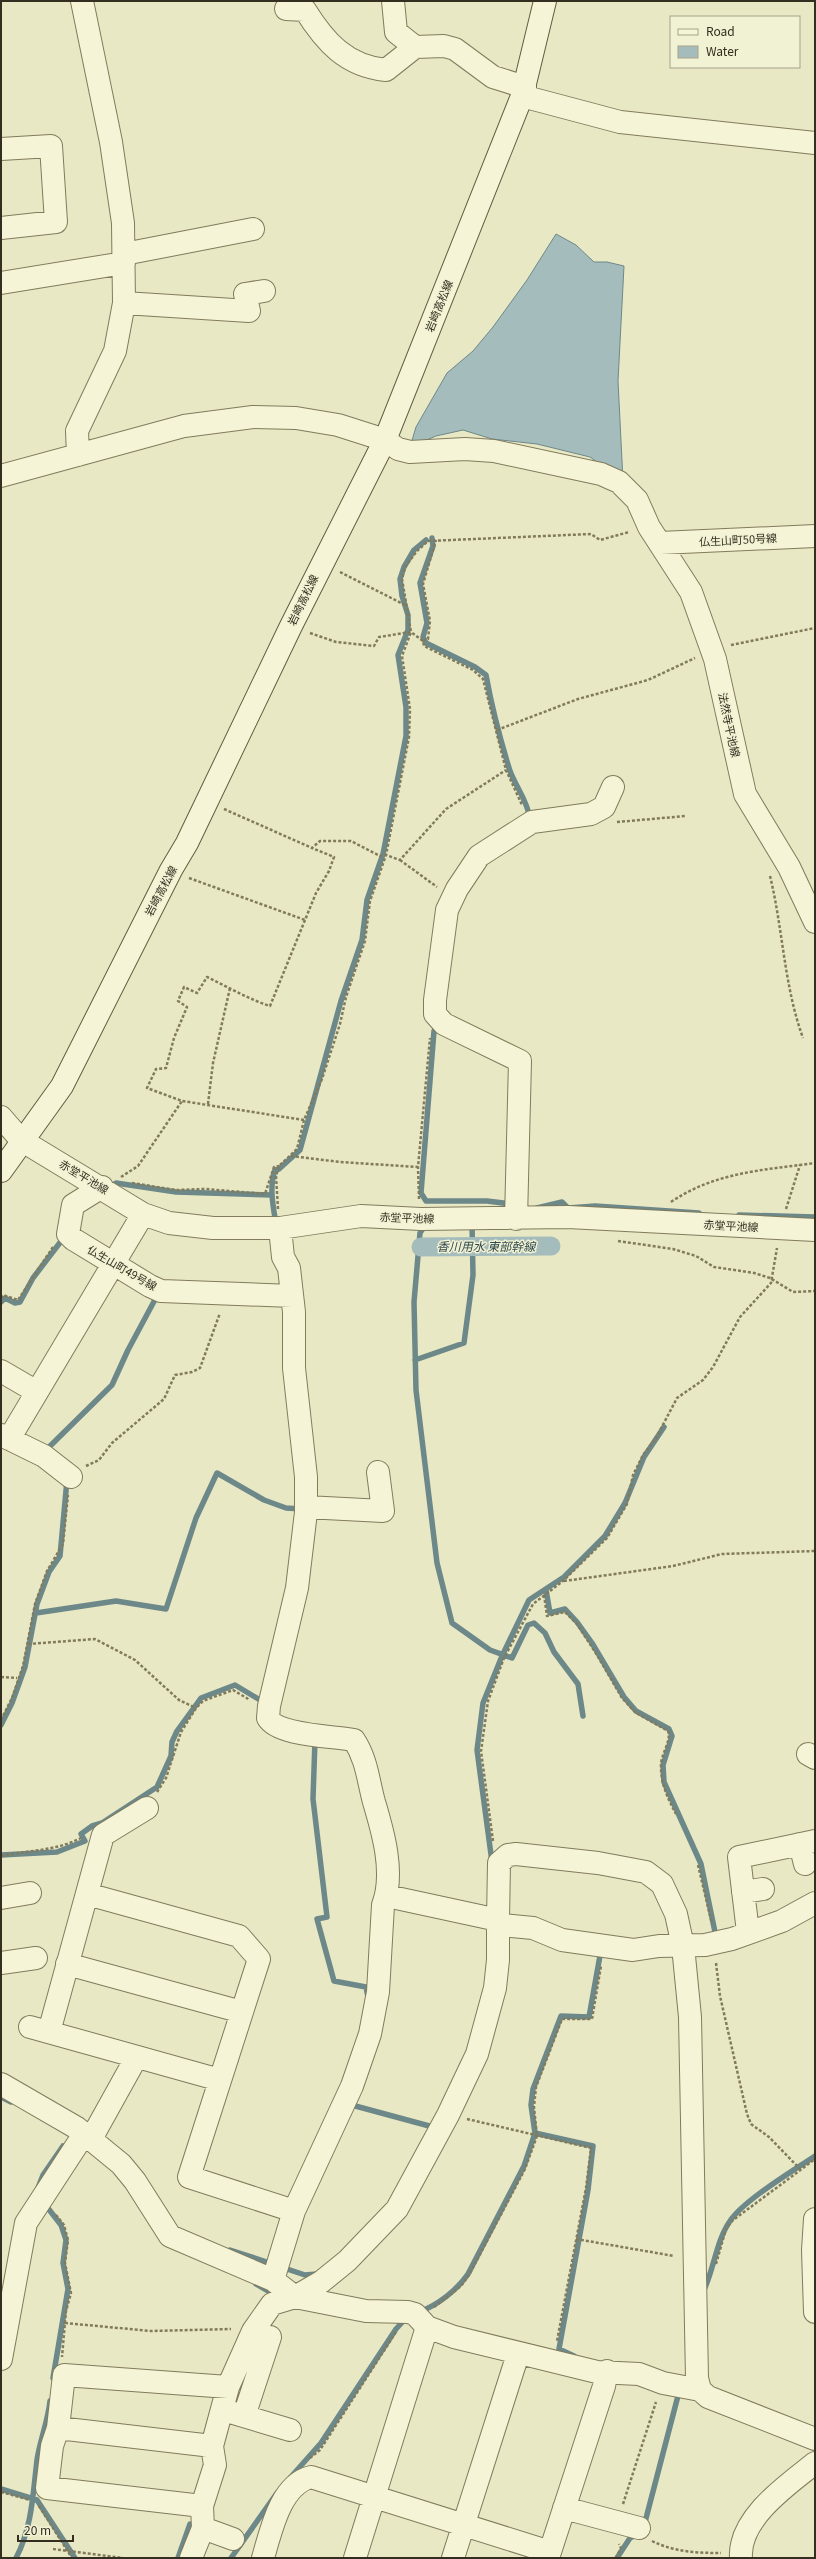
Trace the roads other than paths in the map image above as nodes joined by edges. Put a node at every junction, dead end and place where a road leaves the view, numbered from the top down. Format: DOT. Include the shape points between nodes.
graph roads {
  1 [pos="82,1"];
  2 [pos="393,1"];
  3 [pos="545,1"];
  4 [pos="286,9"];
  5 [pos="415,47"];
  6 [pos="523,91"];
  7 [pos="815,143"];
  8 [pos="1,149"];
  9 [pos="1,228"];
  10 [pos="253,230"];
  11 [pos="124,259"];
  12 [pos="1,283"];
  13 [pos="264,291"];
  14 [pos="124,303"];
  15 [pos="385,440"];
  16 [pos="78,455"];
  17 [pos="1,476"];
  18 [pos="654,535"];
  19 [pos="815,536"];
  20 [pos="613,787"];
  21 [pos="815,922"];
  22 [pos="1,1117"];
  23 [pos="22,1140"];
  24 [pos="1,1171"];
  25 [pos="108,1184"];
  26 [pos="143,1214"];
  27 [pos="516,1219"];
  28 [pos="280,1228"];
  29 [pos="815,1230"];
  30 [pos="112,1263"];
  31 [pos="292,1296"];
  32 [pos="1,1370"];
  33 [pos="37,1392"];
  34 [pos="5,1437"];
  35 [pos="378,1472"];
  36 [pos="71,1477"];
  37 [pos="306,1507"];
  38 [pos="151,1800"];
  39 [pos="807,1850"];
  40 [pos="30,1893"];
  41 [pos="87,1894"];
  42 [pos="387,1896"];
  43 [pos="1,1898"];
  44 [pos="815,1903"];
  45 [pos="498,1920"];
  46 [pos="748,1932"];
  47 [pos="683,1946"];
  48 [pos="36,1958"];
  49 [pos="1,1963"];
  50 [pos="67,1964"];
  51 [pos="242,2012"];
  52 [pos="136,2058"];
  53 [pos="220,2080"];
  54 [pos="1,2084"];
  55 [pos="88,2136"];
  56 [pos="294,2211"];
  57 [pos="815,2219"];
  58 [pos="273,2280"];
  59 [pos="295,2297"];
  60 [pos="5,2309"];
  61 [pos="815,2312"];
  62 [pos="421,2321"];
  63 [pos="261,2334"];
  64 [pos="518,2354"];
  65 [pos="1,2359"];
  66 [pos="606,2371"];
  67 [pos="228,2387"];
  68 [pos="700,2390"];
  69 [pos="222,2409"];
  70 [pos="244,2416"];
  71 [pos="58,2428"];
  72 [pos="290,2430"];
  73 [pos="815,2439"];
  74 [pos="212,2446"];
  75 [pos="815,2463"];
  76 [pos="374,2497"];
  77 [pos="202,2506"];
  78 [pos="564,2508"];
  79 [pos="463,2524"];
  80 [pos="203,2528"];
  81 [pos="632,2533"];
  82 [pos="234,2540"];
  83 [pos="549,2555"];
  84 [pos="740,2556"];
  85 [pos="190,2558"];
  86 [pos="263,2558"];
  87 [pos="355,2558"];
  88 [pos="453,2558"];
  1 -- 11 [label="street" via="111,142 123,223"];
  2 -- 5 [label="street" via="396,32"];
  3 -- 6 [label="street, 岩崎高松線"];
  4 -- 5 [label="street" via="305,10 318,31 346,57 367,68 386,70"];
  5 -- 6 [label="street" via="455,49 493,76"];
  6 -- 7 [label="street" via="620,122"];
  6 -- 15 [label="street, 岩崎高松線"];
  8 -- 9 [label="street" via="51,146 56,222"];
  10 -- 11 [label="street"];
  11 -- 12 [label="street"];
  11 -- 14 [label="street"];
  13 -- 14 [label="street" via="245,294 249,311"];
  14 -- 16 [label="street" via="115,351 77,431"];
  15 -- 16 [label="street, 法然寺平池線" via="338,425 296,418 253,417 184,426"];
  15 -- 18 [label="street, 法然寺平池線" via="398,449 410,452 465,449 494,451 601,474 619,482 637,500"];
  15 -- 23 [label="street, 岩崎高松線" via="290,626 207,802 62,1086"];
  16 -- 17 [label="street, 法然寺平池線"];
  18 -- 19 [label="street, 仏生山町50号線"];
  18 -- 21 [label="street, 法然寺平池線" via="691,592 712,650 745,794 792,873"];
  20 -- 27 [label="street" via="604,807 591,814 532,822 479,856 446,910 435,1014 444,1024 520,1061"];
  22 -- 23 [label="street, 赤堂平池線"];
  23 -- 24 [label="street, 岩崎高松線"];
  23 -- 25 [label="street, 赤堂平池線"];
  25 -- 26 [label="street, 赤堂平池線"];
  25 -- 30 [label="street, 仏生山町49号線" via="74,1205 68,1234"];
  26 -- 28 [label="street, 赤堂平池線" via="169,1223 198,1226"];
  26 -- 30 [label="street"];
  27 -- 28 [label="street, 赤堂平池線" via="361,1216"];
  27 -- 29 [label="street, 赤堂平池線" via="616,1218"];
  28 -- 31 [label="street" via="283,1257 288,1268"];
  30 -- 31 [label="street, 仏生山町49号線" via="161,1291"];
  30 -- 33 [label="street"];
  31 -- 37 [label="street" via="294,1368 306,1477"];
  32 -- 33 [label="street"];
  33 -- 34 [label="street"];
  34 -- 36 [label="street" via="44,1456"];
  35 -- 37 [label="street" via="383,1511"];
  37 -- 42 [label="street" via="304,1548 297,1588 268,1718 273,1725 319,1738 350,1740 356,1744 367,1766 386,1845"];
  38 -- 41 [label="street" via="103,1835"];
  39 -- 46 [label="street" via="739,1857 753,1890"];
  40 -- 43 [label="street"];
  41 -- 50 [label="street"];
  41 -- 51 [label="street" via="239,1936 259,1959"];
  42 -- 45 [label="street"];
  42 -- 56 [label="street" via="383,1912 378,1992 370,2034 352,2086"];
  44 -- 46 [label="street" via="782,1921"];
  45 -- 47 [label="street" via="502,1925 533,1928 562,1940 604,1946 633,1950"];
  45 -- 47 [label="street" via="499,1863 508,1855 598,1863 646,1872 657,1878 676,1914"];
  45 -- 59 [label="street" via="498,1960 493,1999 477,2054 448,2115 396,2209 347,2261 321,2282"];
  46 -- 47 [label="street" via="714,1943"];
  47 -- 68 [label="street" via="690,2016 705,2265 697,2378"];
  48 -- 49 [label="street"];
  50 -- 51 [label="street"];
  50 -- 52 [label="street" via="39,2030"];
  51 -- 53 [label="street"];
  52 -- 53 [label="street"];
  52 -- 55 [label="street"];
  53 -- 56 [label="street" via="189,2177"];
  54 -- 55 [label="street"];
  55 -- 58 [label="street" via="121,2164 135,2181 170,2236"];
  55 -- 60 [label="street" via="26,2223"];
  56 -- 58 [label="street"];
  57 -- 61 [label="street" via="812,2250"];
  58 -- 59 [label="street"];
  59 -- 62 [label="street" via="366,2311 408,2312"];
  59 -- 63 [label="street" via="272,2304"];
  60 -- 65 [label="street"];
  62 -- 64 [label="street" via="454,2337"];
  62 -- 76 [label="street"];
  63 -- 67 [label="street"];
  63 -- 70 [label="street"];
  64 -- 66 [label="street" via="597,2372"];
  64 -- 79 [label="street"];
  66 -- 68 [label="street" via="639,2374 663,2383"];
  66 -- 78 [label="street" via="604,2386"];
  67 -- 69 [label="street"];
  67 -- 71 [label="street" via="64,2375"];
  68 -- 73 [label="street" via="708,2397"];
  69 -- 70 [label="street"];
  69 -- 74 [label="street"];
  70 -- 72 [label="street"];
  71 -- 74 [label="street"];
  71 -- 77 [label="street" via="52,2446 47,2488"];
  74 -- 77 [label="street" via="215,2465"];
  75 -- 84 [label="street" via="756,2514 741,2543"];
  76 -- 79 [label="street"];
  76 -- 86 [label="street" via="312,2477 302,2479 279,2506"];
  76 -- 87 [label="street"];
  77 -- 80 [label="street"];
  78 -- 81 [label="street"];
  78 -- 83 [label="street"];
  79 -- 83 [label="street"];
  79 -- 88 [label="street"];
  80 -- 82 [label="street"];
  80 -- 85 [label="street"];
}
